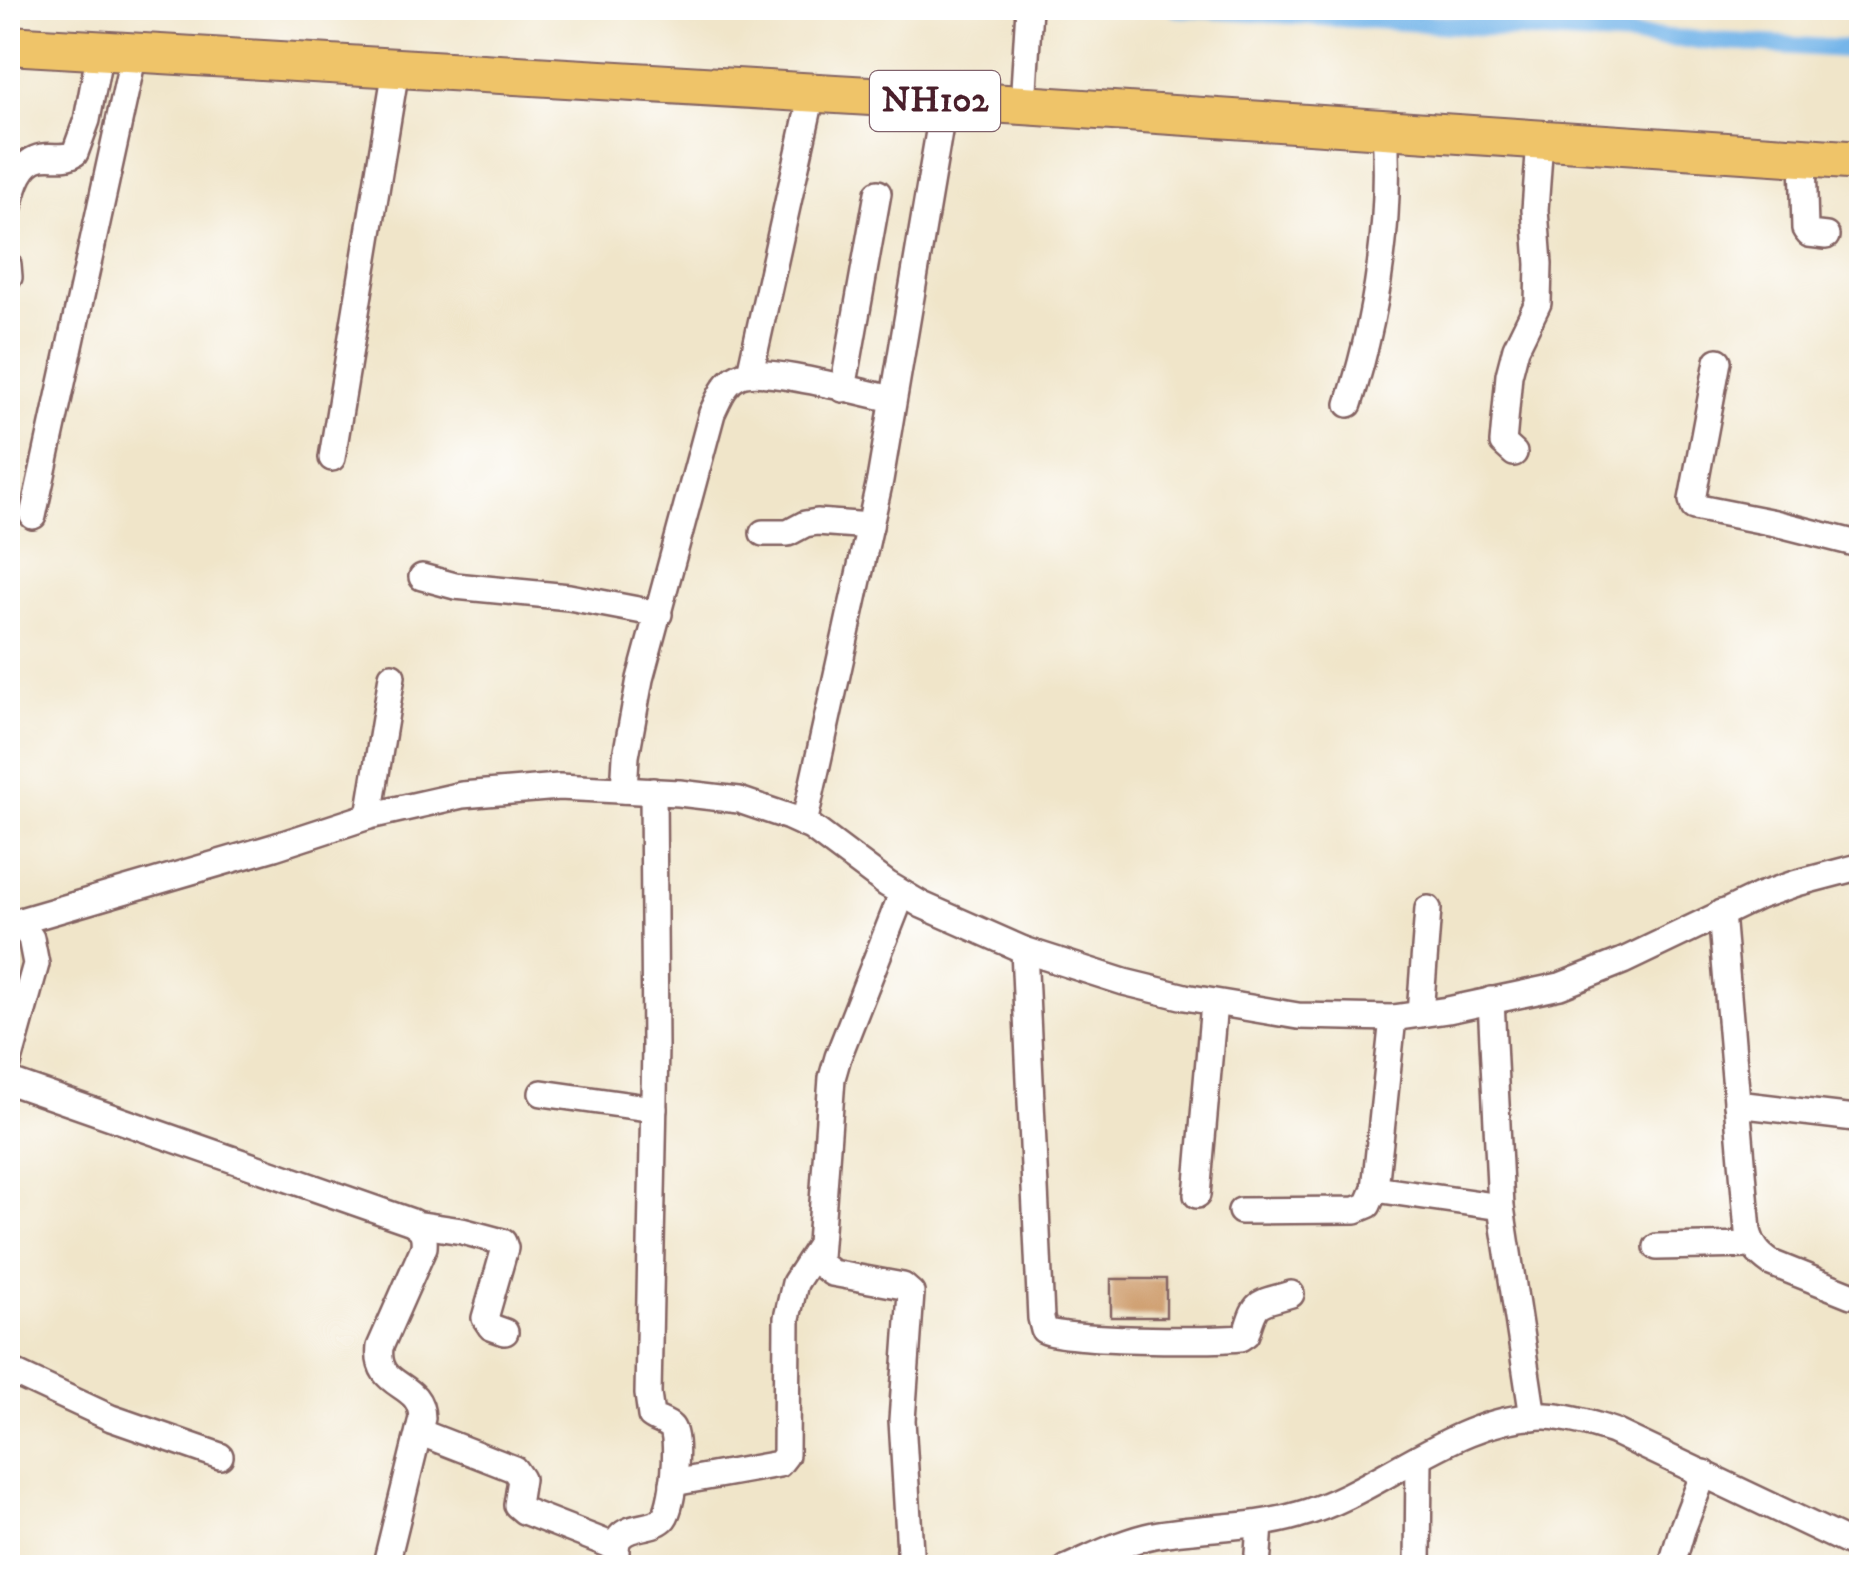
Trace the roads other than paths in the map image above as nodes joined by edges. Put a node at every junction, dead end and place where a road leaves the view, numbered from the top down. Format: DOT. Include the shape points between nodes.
graph roads {
  1 [pos="1029,17"];
  2 [pos="8,45"];
  3 [pos="117,52"];
  4 [pos="396,69"];
  5 [pos="812,94"];
  6 [pos="944,102"];
  7 [pos="1022,105"];
  8 [pos="1385,129"];
  9 [pos="1540,140"];
  10 [pos="1802,158"];
  11 [pos="1862,161"];
  12 [pos="878,193"];
  13 [pos="8,211"];
  14 [pos="1826,236"];
  15 [pos="8,265"];
  16 [pos="9,277"];
  17 [pos="1718,360"];
  18 [pos="750,373"];
  19 [pos="843,389"];
  20 [pos="893,398"];
  21 [pos="1349,404"];
  22 [pos="1514,453"];
  23 [pos="332,458"];
  24 [pos="33,516"];
  25 [pos="870,526"];
  26 [pos="763,534"];
  27 [pos="1862,545"];
  28 [pos="422,577"];
  29 [pos="658,614"];
  30 [pos="392,676"];
  31 [pos="624,790"];
  32 [pos="653,791"];
  33 [pos="369,816"];
  34 [pos="804,824"];
  35 [pos="1862,866"];
  36 [pos="902,894"];
  37 [pos="1428,909"];
  38 [pos="1721,913"];
  39 [pos="9,924"];
  40 [pos="1024,950"];
  41 [pos="1490,1000"];
  42 [pos="1214,1003"];
  43 [pos="1420,1014"];
  44 [pos="1394,1018"];
  45 [pos="8,1066"];
  46 [pos="8,1081"];
  47 [pos="542,1094"];
  48 [pos="1738,1104"];
  49 [pos="654,1109"];
  50 [pos="1862,1116"];
  51 [pos="1375,1189"];
  52 [pos="1197,1195"];
  53 [pos="1501,1207"];
  54 [pos="1241,1211"];
  55 [pos="416,1224"];
  56 [pos="1752,1245"];
  57 [pos="819,1246"];
  58 [pos="1657,1247"];
  59 [pos="1291,1294"];
  60 [pos="1851,1295"];
  61 [pos="504,1332"];
  62 [pos="8,1370"];
  63 [pos="1533,1417"];
  64 [pos="418,1432"];
  65 [pos="220,1456"];
  66 [pos="1418,1458"];
  67 [pos="1704,1474"];
  68 [pos="673,1483"];
  69 [pos="1260,1524"];
  70 [pos="1862,1548"];
  71 [pos="616,1558"];
  72 [pos="385,1568"];
  73 [pos="911,1568"];
  74 [pos="1068,1568"];
  75 [pos="1257,1568"];
  76 [pos="1418,1568"];
  77 [pos="1672,1568"];
  1 -- 7 [label="street"];
  2 -- 3 [label="highway, NH102"];
  3 -- 4 [label="highway, NH102"];
  3 -- 13 [label="street" via="76,154 30,162 14,185"];
  3 -- 24 [label="street"];
  4 -- 5 [label="highway, NH102"];
  4 -- 23 [label="street"];
  5 -- 6 [label="highway, NH102"];
  5 -- 18 [label="street"];
  6 -- 7 [label="highway, NH102"];
  6 -- 20 [label="street"];
  7 -- 8 [label="highway, NH102"];
  8 -- 9 [label="highway, NH102"];
  8 -- 21 [label="street" via="1380,280"];
  9 -- 10 [label="highway, NH102"];
  9 -- 22 [label="street" via="1538,303 1516,348 1503,437"];
  10 -- 11 [label="highway, NH102"];
  10 -- 14 [label="street" via="1805,229"];
  12 -- 19 [label="street"];
  15 -- 16 [label="street"];
  17 -- 27 [label="street" via="1694,508"];
  18 -- 19 [label="street"];
  18 -- 29 [label="street" via="725,386 712,413"];
  19 -- 20 [label="street"];
  20 -- 25 [label="street"];
  25 -- 26 [label="street" via="817,522 788,534"];
  25 -- 34 [label="street"];
  28 -- 29 [label="street"];
  29 -- 31 [label="street" via="631,719"];
  30 -- 33 [label="street"];
  31 -- 32 [label="street"];
  31 -- 33 [label="street" via="511,790"];
  32 -- 34 [label="street" via="739,800"];
  32 -- 49 [label="street"];
  33 -- 39 [label="street"];
  34 -- 36 [label="street"];
  35 -- 38 [label="street"];
  36 -- 40 [label="street"];
  36 -- 57 [label="street" via="832,1078"];
  37 -- 43 [label="street"];
  38 -- 41 [label="street" via="1581,979"];
  38 -- 48 [label="street"];
  39 -- 45 [label="street" via="32,938 36,964"];
  40 -- 42 [label="street"];
  40 -- 59 [label="street" via="1044,1330 1240,1338 1253,1309"];
  41 -- 43 [label="street"];
  41 -- 53 [label="street"];
  42 -- 44 [label="street" via="1298,1016"];
  42 -- 52 [label="street"];
  43 -- 44 [label="street"];
  44 -- 51 [label="street"];
  46 -- 55 [label="street"];
  47 -- 49 [label="street"];
  48 -- 50 [label="street"];
  48 -- 56 [label="street"];
  49 -- 68 [label="street" via="649,1411 674,1430"];
  51 -- 53 [label="street"];
  51 -- 54 [label="street" via="1356,1210"];
  53 -- 63 [label="street"];
  55 -- 61 [label="street" via="502,1242 485,1318"];
  55 -- 64 [label="street" via="424,1247 379,1359 389,1380 422,1405"];
  56 -- 58 [label="street"];
  56 -- 60 [label="street" via="1771,1262"];
  57 -- 68 [label="street" via="796,1283 787,1318 782,1462"];
  57 -- 73 [label="street" via="820,1264 832,1274 911,1292 902,1420"];
  62 -- 65 [label="street" via="110,1418"];
  63 -- 66 [label="street" via="1478,1428"];
  63 -- 67 [label="street" via="1613,1430"];
  64 -- 71 [label="street" via="514,1469 521,1480 517,1506"];
  64 -- 72 [label="street"];
  66 -- 69 [label="street" via="1304,1514"];
  66 -- 76 [label="street"];
  67 -- 70 [label="street"];
  67 -- 77 [label="street"];
  68 -- 71 [label="street" via="666,1516 624,1533"];
  69 -- 74 [label="street" via="1150,1536"];
  69 -- 75 [label="street"];
}
